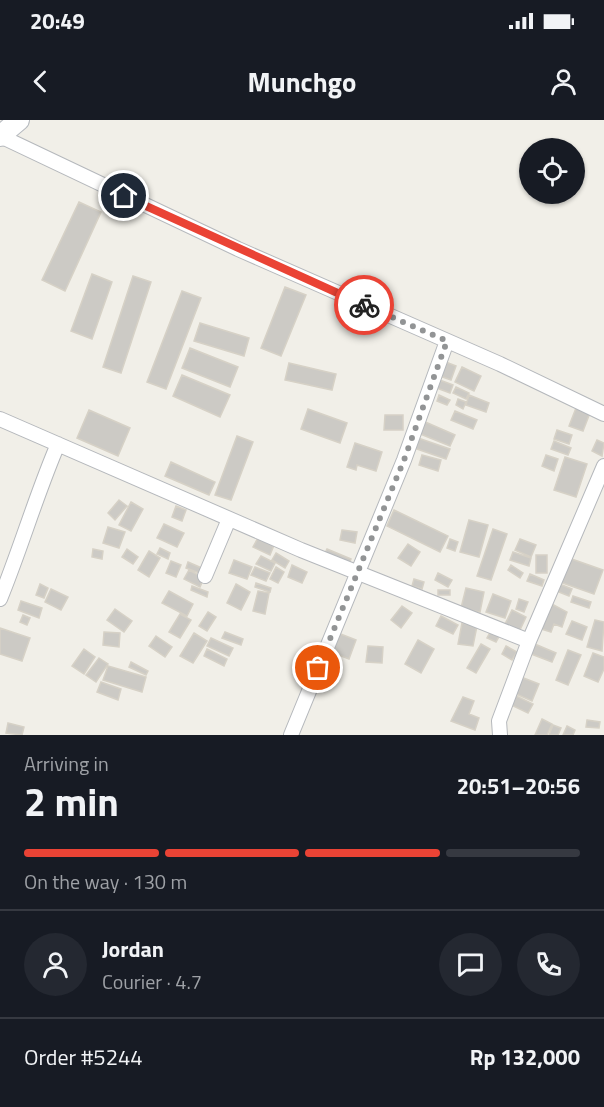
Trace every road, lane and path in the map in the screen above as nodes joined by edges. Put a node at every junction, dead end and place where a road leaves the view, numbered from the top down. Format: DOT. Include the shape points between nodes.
graph roads {
  1 [pos="19,120"];
  2 [pos="0,136"];
  3 [pos="447,341"];
  4 [pos="604,414"];
  5 [pos="0,418"];
  6 [pos="57,444"];
  7 [pos="604,466"];
  8 [pos="229,519"];
  9 [pos="358,573"];
  10 [pos="205,576"];
  11 [pos="0,599"];
  12 [pos="529,641"];
  13 [pos="318,668"];
  14 [pos="291,735"];
  15 [pos="302,735"];
  16 [pos="500,735"];
  1 -- 2 [label="main road"];
  2 -- 3 [label="street" via="238,249"];
  3 -- 4 [label="street"];
  3 -- 9 [label="street"];
  5 -- 6 [label="street"];
  6 -- 8 [label="street"];
  6 -- 11 [label="street"];
  7 -- 12 [label="street"];
  8 -- 9 [label="street"];
  8 -- 10 [label="street"];
  9 -- 12 [label="street"];
  9 -- 13 [label="street"];
  12 -- 16 [label="street" via="499,721"];
  13 -- 14 [label="street"];
  13 -- 15 [label="street" via="319,684"];
}
